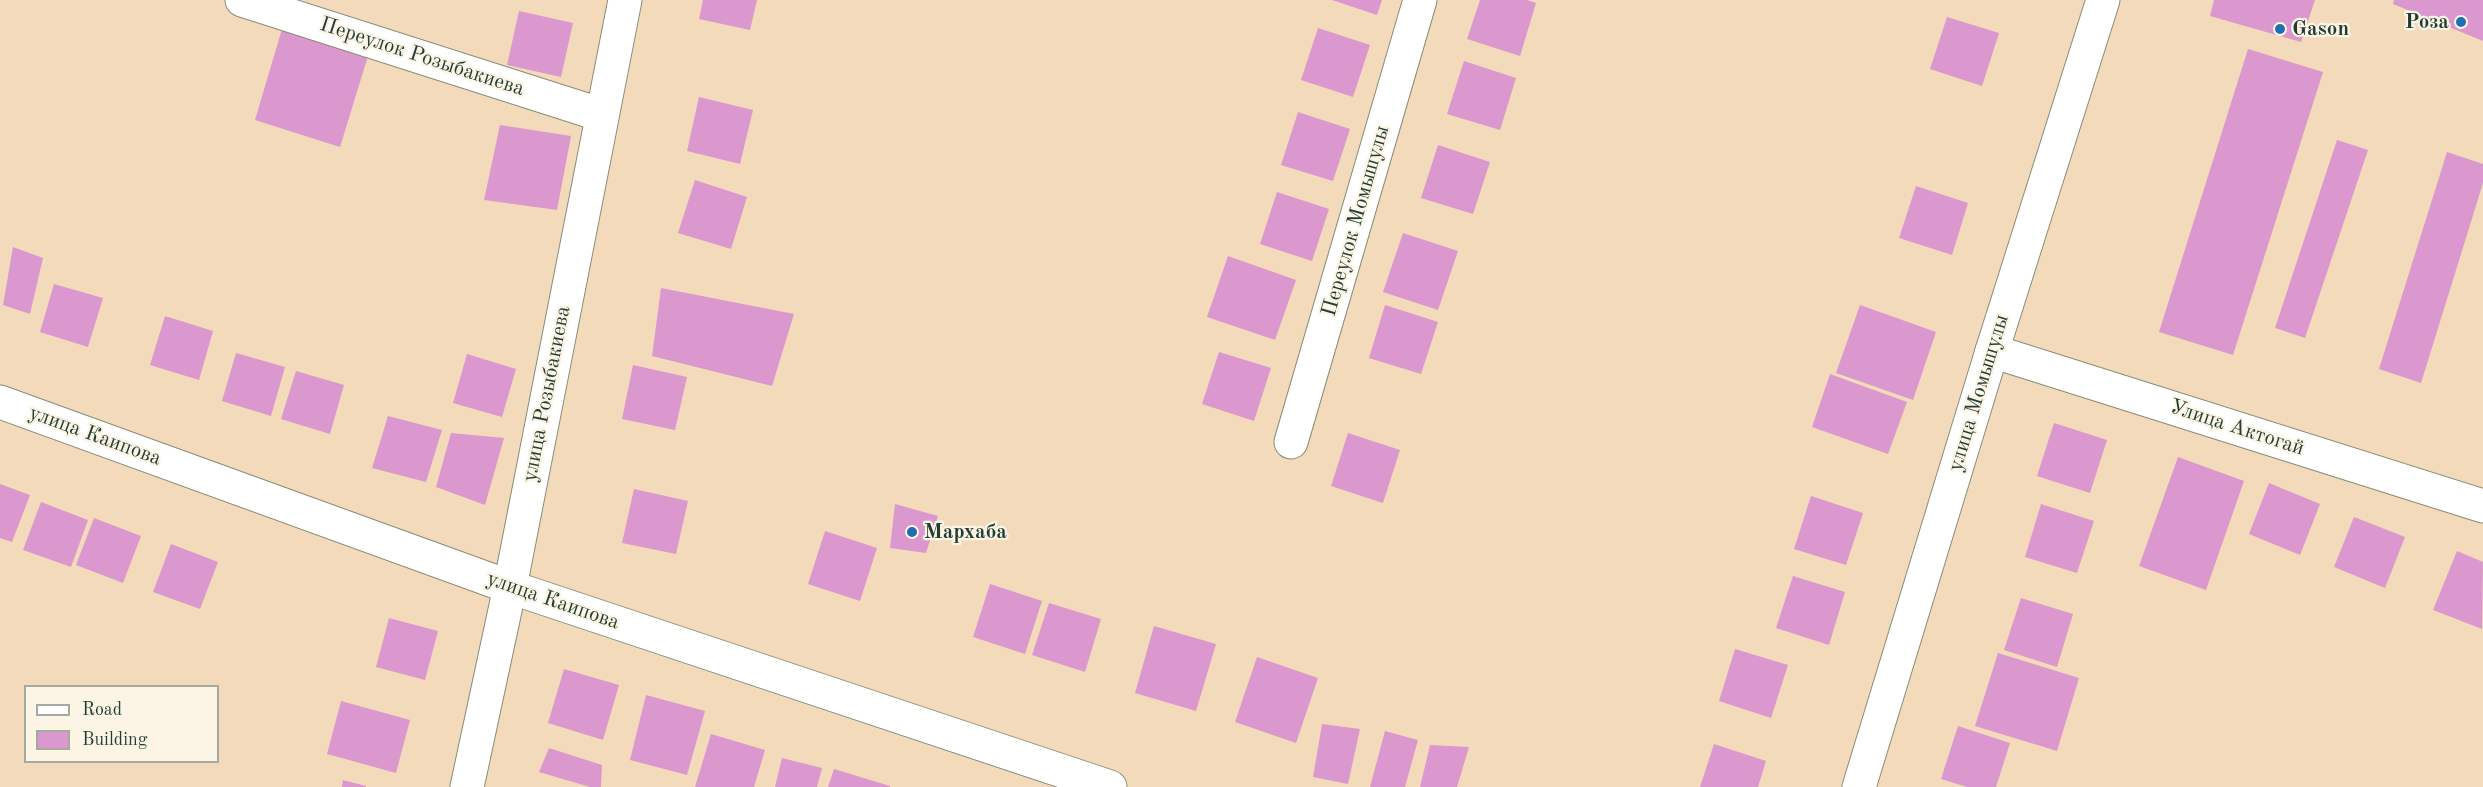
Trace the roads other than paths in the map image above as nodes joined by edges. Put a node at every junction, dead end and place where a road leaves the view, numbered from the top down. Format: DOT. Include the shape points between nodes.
graph roads {
  1 [pos="242,0"];
  2 [pos="625,0"];
  3 [pos="1420,0"];
  4 [pos="2103,0"];
  5 [pos="602,115"];
  6 [pos="1992,351"];
  7 [pos="0,402"];
  8 [pos="1291,442"];
  9 [pos="2483,506"];
  10 [pos="510,587"];
  11 [pos="467,787"];
  12 [pos="1110,787"];
  13 [pos="1859,787"];
  1 -- 5 [label="street, Переулок Розыбакиева"];
  2 -- 5 [label="street, улица Розыбакиева"];
  3 -- 8 [label="street, Переулок Момышулы"];
  4 -- 6 [label="street, улица Момышулы"];
  5 -- 10 [label="street, улица Розыбакиева"];
  6 -- 9 [label="street, Улица Актогай"];
  6 -- 13 [label="street, улица Момышулы"];
  7 -- 10 [label="street, улица Каипова"];
  10 -- 11 [label="street, улица Розыбакиева"];
  10 -- 12 [label="street, улица Каипова"];
}
